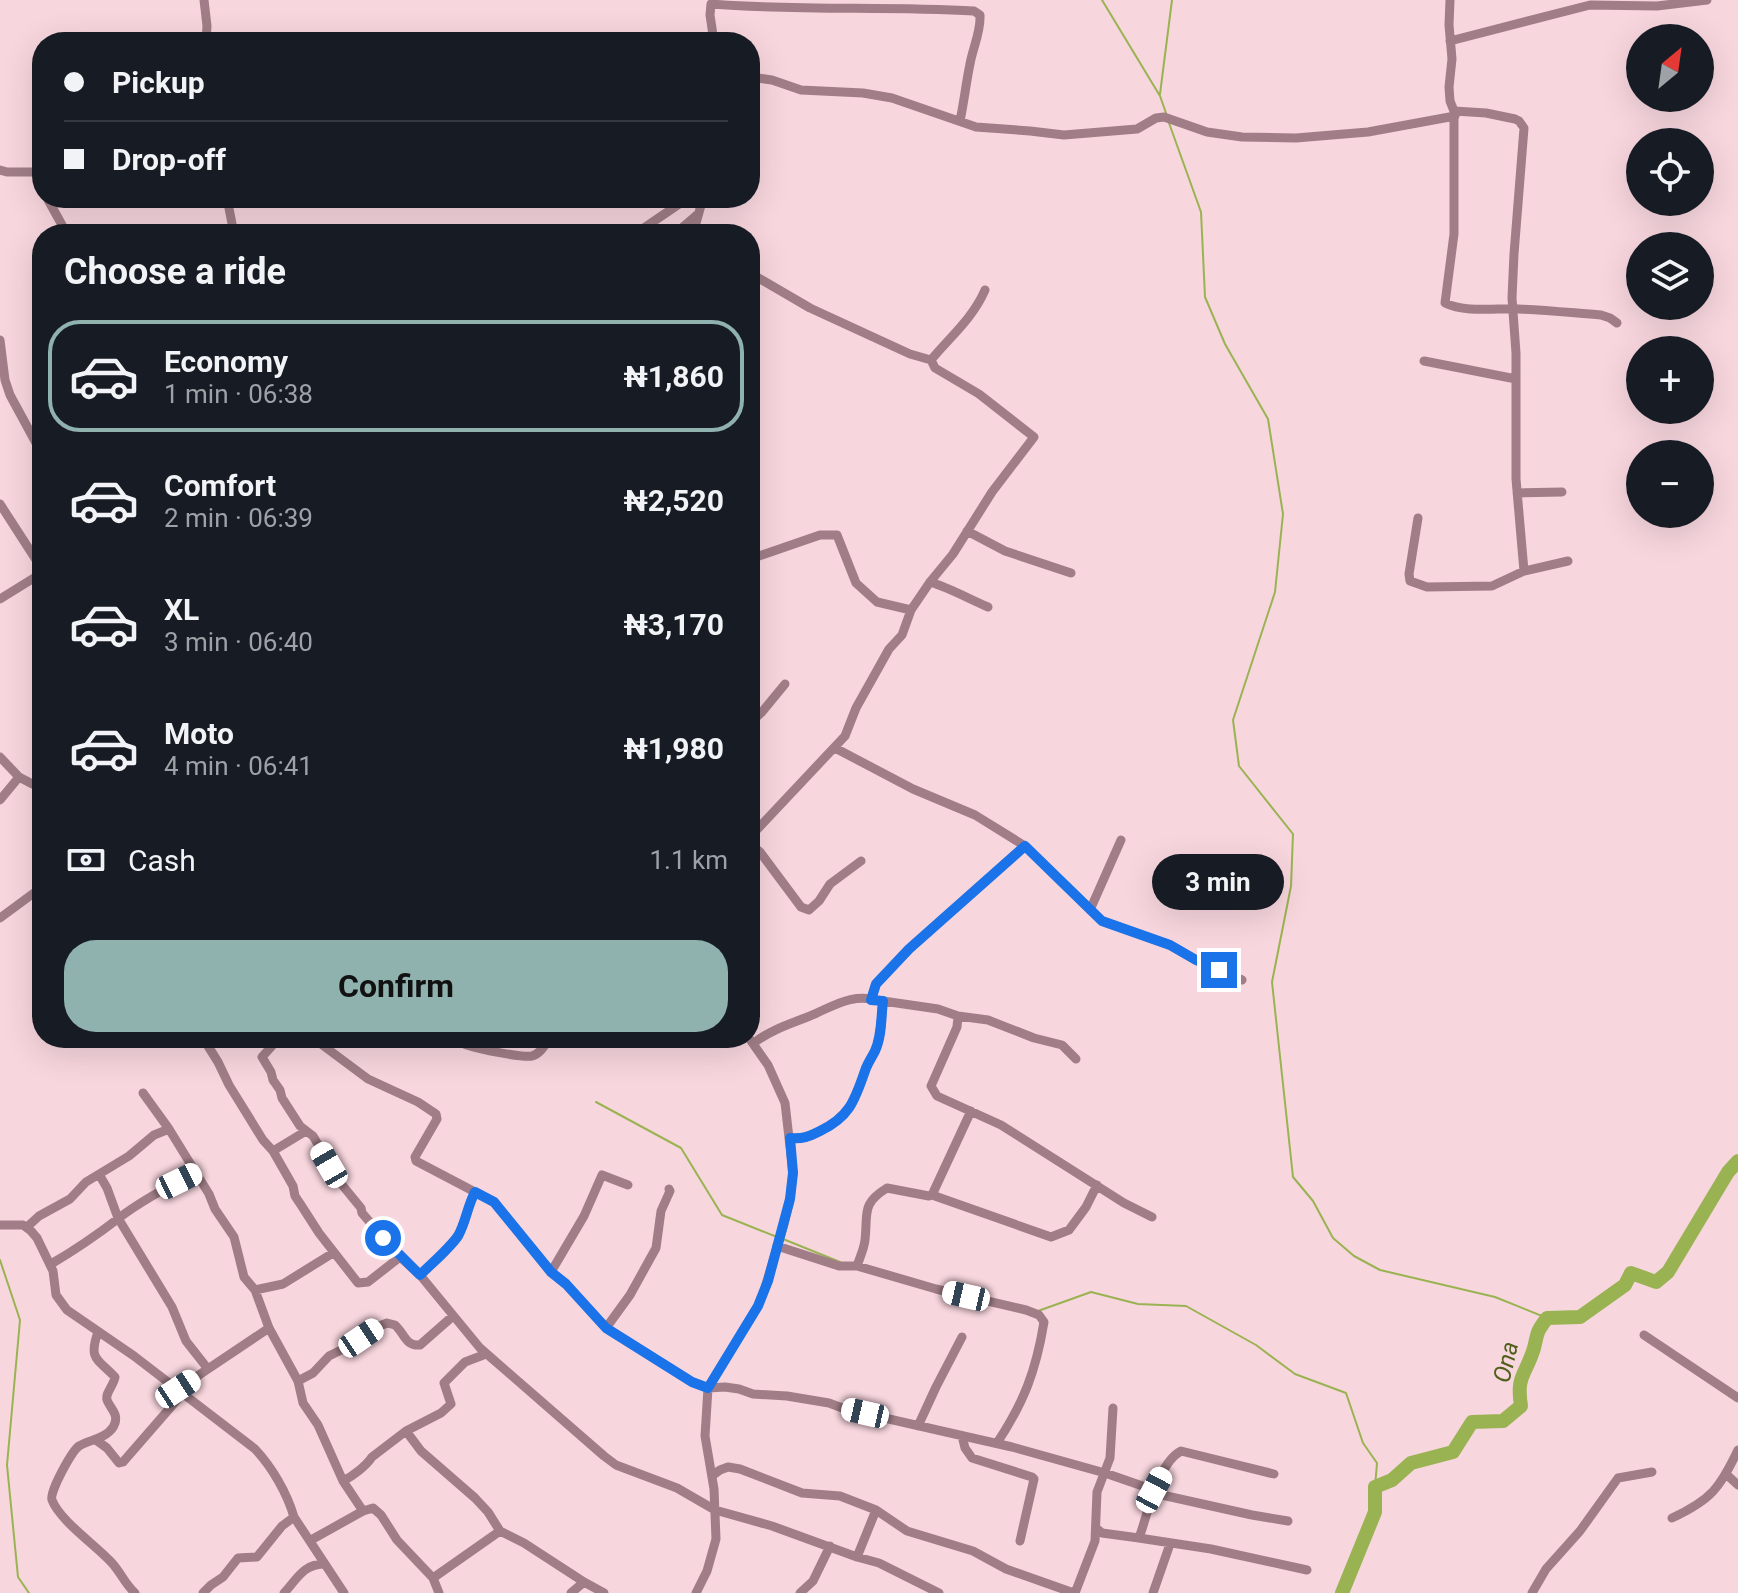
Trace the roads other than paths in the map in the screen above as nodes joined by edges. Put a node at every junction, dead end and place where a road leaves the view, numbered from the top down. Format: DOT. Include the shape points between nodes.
graph roads {
  1 [pos="204,0"];
  2 [pos="1450,0"];
  3 [pos="1707,0"];
  4 [pos="711,2"];
  5 [pos="1657,3"];
  6 [pos="207,32"];
  7 [pos="713,32"];
  8 [pos="1450,41"];
  9 [pos="760,78"];
  10 [pos="1454,114"];
  11 [pos="960,121"];
  12 [pos="0,170"];
  13 [pos="32,175"];
  14 [pos="673,208"];
  15 [pos="699,208"];
  16 [pos="697,215"];
  17 [pos="650,224"];
  18 [pos="687,224"];
  19 [pos="695,224"];
  20 [pos="760,279"];
  21 [pos="985,290"];
  22 [pos="1514,309"];
  23 [pos="1617,323"];
  24 [pos="0,340"];
  25 [pos="931,360"];
  26 [pos="1424,361"];
  27 [pos="1516,379"];
  28 [pos="32,436"];
  29 [pos="1562,492"];
  30 [pos="1517,493"];
  31 [pos="0,504"];
  32 [pos="1418,518"];
  33 [pos="967,531"];
  34 [pos="32,555"];
  35 [pos="760,556"];
  36 [pos="1568,561"];
  37 [pos="1524,571"];
  38 [pos="1071,573"];
  39 [pos="32,578"];
  40 [pos="930,582"];
  41 [pos="0,599"];
  42 [pos="988,607"];
  43 [pos="911,610"];
  44 [pos="785,684"];
  45 [pos="760,714"];
  46 [pos="835,748"];
  47 [pos="0,757"];
  48 [pos="19,777"];
  49 [pos="32,784"];
  50 [pos="0,800"];
  51 [pos="760,825"];
  52 [pos="1121,840"];
  53 [pos="1025,846"];
  54 [pos="760,852"];
  55 [pos="861,861"];
  56 [pos="32,894"];
  57 [pos="1090,910"];
  58 [pos="0,918"];
  59 [pos="1242,980"];
  60 [pos="871,1000"];
  61 [pos="883,1001"];
  62 [pos="958,1016"];
  63 [pos="760,1036"];
  64 [pos="209,1048"];
  65 [pos="270,1048"];
  66 [pos="326,1048"];
  67 [pos="478,1048"];
  68 [pos="541,1048"];
  69 [pos="757,1048"];
  70 [pos="1076,1059"];
  71 [pos="143,1093"];
  72 [pos="971,1111"];
  73 [pos="169,1129"];
  74 [pos="306,1131"];
  75 [pos="790,1138"];
  76 [pos="273,1151"];
  77 [pos="195,1173"];
  78 [pos="100,1176"];
  79 [pos="628,1185"];
  80 [pos="1097,1185"];
  81 [pos="669,1189"];
  82 [pos="475,1192"];
  83 [pos="932,1195"];
  84 [pos="1152,1217"];
  85 [pos="118,1218"];
  86 [pos="0,1225"];
  87 [pos="27,1227"];
  88 [pos="777,1246"];
  89 [pos="333,1253"];
  90 [pos="400,1257"];
  91 [pos="51,1264"];
  92 [pos="857,1266"];
  93 [pos="551,1272"];
  94 [pos="420,1275"];
  95 [pos="255,1290"];
  96 [pos="453,1316"];
  97 [pos="269,1328"];
  98 [pos="606,1328"];
  99 [pos="98,1332"];
  100 [pos="1644,1335"];
  101 [pos="962,1337"];
  102 [pos="486,1354"];
  103 [pos="208,1369"];
  104 [pos="298,1381"];
  105 [pos="708,1388"];
  106 [pos="180,1391"];
  107 [pos="1738,1398"];
  108 [pos="1113,1408"];
  109 [pos="918,1426"];
  110 [pos="406,1431"];
  111 [pos="962,1436"];
  112 [pos="96,1440"];
  113 [pos="997,1443"];
  114 [pos="1738,1450"];
  115 [pos="1652,1472"];
  116 [pos="1105,1473"];
  117 [pos="1274,1474"];
  118 [pos="1726,1474"];
  119 [pos="713,1475"];
  120 [pos="343,1481"];
  121 [pos="1738,1485"];
  122 [pos="1154,1490"];
  123 [pos="715,1510"];
  124 [pos="876,1510"];
  125 [pos="363,1511"];
  126 [pos="294,1517"];
  127 [pos="1672,1518"];
  128 [pos="1288,1521"];
  129 [pos="1096,1528"];
  130 [pos="500,1531"];
  131 [pos="1139,1538"];
  132 [pos="311,1540"];
  133 [pos="1020,1541"];
  134 [pos="1170,1544"];
  135 [pos="830,1546"];
  136 [pos="857,1557"];
  137 [pos="325,1564"];
  138 [pos="1307,1570"];
  139 [pos="433,1578"];
  140 [pos="584,1582"];
  141 [pos="130,1591"];
  142 [pos="700,1591"];
  143 [pos="203,1593"];
  144 [pos="284,1593"];
  145 [pos="344,1593"];
  146 [pos="439,1593"];
  147 [pos="571,1593"];
  148 [pos="604,1593"];
  149 [pos="800,1593"];
  150 [pos="939,1593"];
  151 [pos="1075,1593"];
  152 [pos="1153,1593"];
  153 [pos="1532,1593"];
  1 -- 6 [label="street"];
  2 -- 8 [label="street"];
  3 -- 5 [label="street"];
  4 -- 7 [label="street"];
  4 -- 11 [label="street" via="974,11 980,15 980,26"];
  5 -- 8 [label="street" via="1590,5"];
  8 -- 10 [label="street"];
  9 -- 11 [label="street" via="801,90 892,98"];
  10 -- 11 [label="street" via="1368,132 1296,138 1207,132 1164,117 1137,129 1064,135"];
  10 -- 22 [label="street" via="1486,113 1515,119 1524,128"];
  10 -- 22 [label="street" via="1454,234 1445,303"];
  12 -- 13 [label="street"];
  14 -- 17 [label="street"];
  15 -- 16 [label="street"];
  16 -- 18 [label="street"];
  16 -- 19 [label="street"];
  20 -- 25 [label="street" via="810,308"];
  21 -- 25 [label="street" via="967,322"];
  22 -- 23 [label="street" via="1601,315"];
  22 -- 27 [label="street"];
  24 -- 28 [label="street" via="10,395"];
  25 -- 33 [label="street" via="935,368 1034,437"];
  26 -- 27 [label="street"];
  27 -- 30 [label="street"];
  29 -- 30 [label="street"];
  30 -- 37 [label="street"];
  31 -- 34 [label="street"];
  32 -- 37 [label="street" via="1410,581 1427,587 1492,586"];
  33 -- 38 [label="street" via="1005,551"];
  33 -- 40 [label="street"];
  35 -- 43 [label="street" via="820,535 837,535 856,583 877,602"];
  36 -- 37 [label="street"];
  39 -- 41 [label="street"];
  40 -- 42 [label="street"];
  40 -- 43 [label="street"];
  43 -- 46 [label="street" via="902,635 889,649"];
  44 -- 45 [label="street"];
  46 -- 51 [label="street"];
  46 -- 53 [label="street" via="975,815"];
  47 -- 48 [label="street"];
  48 -- 49 [label="street"];
  48 -- 50 [label="street"];
  52 -- 57 [label="street"];
  53 -- 57 [label="street"];
  53 -- 60 [label="street" via="909,949 876,984"];
  54 -- 55 [label="street" via="801,907 809,910 830,884"];
  56 -- 58 [label="street"];
  57 -- 59 [label="street" via="1102,921 1170,945"];
  60 -- 61 [label="street"];
  60 -- 63 [label="street" via="836,1003"];
  61 -- 62 [label="street"];
  61 -- 75 [label="street" via="875,1050 844,1116 804,1139"];
  62 -- 70 [label="street" via="988,1020 1062,1045"];
  62 -- 72 [label="street" via="931,1086 937,1096"];
  64 -- 76 [label="street"];
  65 -- 74 [label="street" via="262,1057"];
  66 -- 82 [label="street" via="368,1079 436,1114 415,1159"];
  67 -- 68 [label="street" via="521,1057"];
  69 -- 75 [label="street" via="785,1103"];
  71 -- 73 [label="street"];
  72 -- 80 [label="street"];
  72 -- 83 [label="street"];
  73 -- 77 [label="street"];
  73 -- 78 [label="street"];
  74 -- 76 [label="street"];
  74 -- 90 [label="street" via="362,1213"];
  75 -- 88 [label="street" via="790,1199"];
  76 -- 89 [label="street"];
  77 -- 85 [label="street"];
  77 -- 95 [label="street" via="234,1237 244,1277"];
  78 -- 85 [label="street"];
  78 -- 87 [label="street"];
  79 -- 93 [label="street" via="602,1175"];
  80 -- 83 [label="street" via="1069,1230 1051,1237"];
  80 -- 84 [label="street"];
  81 -- 98 [label="street" via="656,1248"];
  82 -- 93 [label="street" via="494,1202"];
  82 -- 94 [label="street" via="456,1238"];
  83 -- 92 [label="street" via="887,1188 873,1197 866,1209"];
  85 -- 91 [label="street"];
  85 -- 103 [label="street" via="172,1307 186,1341"];
  86 -- 87 [label="street"];
  87 -- 91 [label="street"];
  88 -- 92 [label="street" via="839,1266"];
  88 -- 105 [label="street" via="758,1306"];
  89 -- 90 [label="street" via="364,1284"];
  89 -- 95 [label="street" via="283,1284"];
  90 -- 94 [label="street"];
  91 -- 99 [label="street" via="60,1303"];
  92 -- 113 [label="street" via="1039,1315 1044,1322 1030,1381"];
  93 -- 98 [label="street"];
  94 -- 96 [label="street"];
  95 -- 97 [label="street"];
  96 -- 102 [label="street"];
  96 -- 104 [label="street" via="420,1345 407,1342 395,1325 377,1327"];
  97 -- 103 [label="street"];
  97 -- 104 [label="street"];
  98 -- 105 [label="street"];
  99 -- 106 [label="street"];
  99 -- 112 [label="street" via="94,1352 115,1377 107,1400 116,1420"];
  100 -- 107 [label="street"];
  101 -- 109 [label="street"];
  102 -- 110 [label="street" via="465,1362 444,1383 451,1404"];
  102 -- 123 [label="street" via="616,1465 677,1488"];
  103 -- 106 [label="street"];
  104 -- 120 [label="street" via="303,1403"];
  105 -- 109 [label="street" via="829,1403"];
  105 -- 119 [label="street" via="705,1436"];
  106 -- 112 [label="street" via="123,1462"];
  106 -- 126 [label="street" via="267,1462"];
  108 -- 116 [label="street"];
  109 -- 111 [label="street"];
  110 -- 120 [label="street"];
  110 -- 130 [label="street" via="482,1505"];
  111 -- 113 [label="street"];
  111 -- 133 [label="street" via="972,1458 1034,1479"];
  112 -- 141 [label="street" via="77,1447 52,1500 115,1566"];
  113 -- 116 [label="street"];
  114 -- 118 [label="street"];
  115 -- 153 [label="street" via="1618,1478"];
  116 -- 122 [label="street"];
  116 -- 129 [label="street" via="1097,1492"];
  117 -- 122 [label="street" via="1181,1451 1171,1457"];
  118 -- 121 [label="street"];
  118 -- 127 [label="street" via="1702,1503"];
  119 -- 123 [label="street"];
  119 -- 124 [label="street" via="728,1467 740,1469 802,1493 840,1496"];
  120 -- 125 [label="street"];
  122 -- 128 [label="street"];
  122 -- 131 [label="street"];
  123 -- 135 [label="street"];
  123 -- 142 [label="street" via="714,1551"];
  124 -- 136 [label="street"];
  124 -- 151 [label="street" via="907,1531 973,1551 1006,1569"];
  125 -- 132 [label="street"];
  125 -- 139 [label="street" via="377,1511"];
  126 -- 132 [label="street"];
  126 -- 143 [label="street" via="257,1557 238,1558"];
  129 -- 131 [label="street"];
  129 -- 151 [label="street"];
  130 -- 139 [label="street"];
  130 -- 140 [label="street"];
  131 -- 134 [label="street"];
  132 -- 137 [label="street"];
  134 -- 138 [label="street"];
  134 -- 152 [label="street"];
  135 -- 136 [label="street"];
  135 -- 149 [label="street" via="813,1581"];
  136 -- 150 [label="street"];
  137 -- 144 [label="street" via="305,1568"];
  137 -- 145 [label="street"];
  139 -- 146 [label="street"];
  140 -- 147 [label="street"];
  140 -- 148 [label="street"];
}
